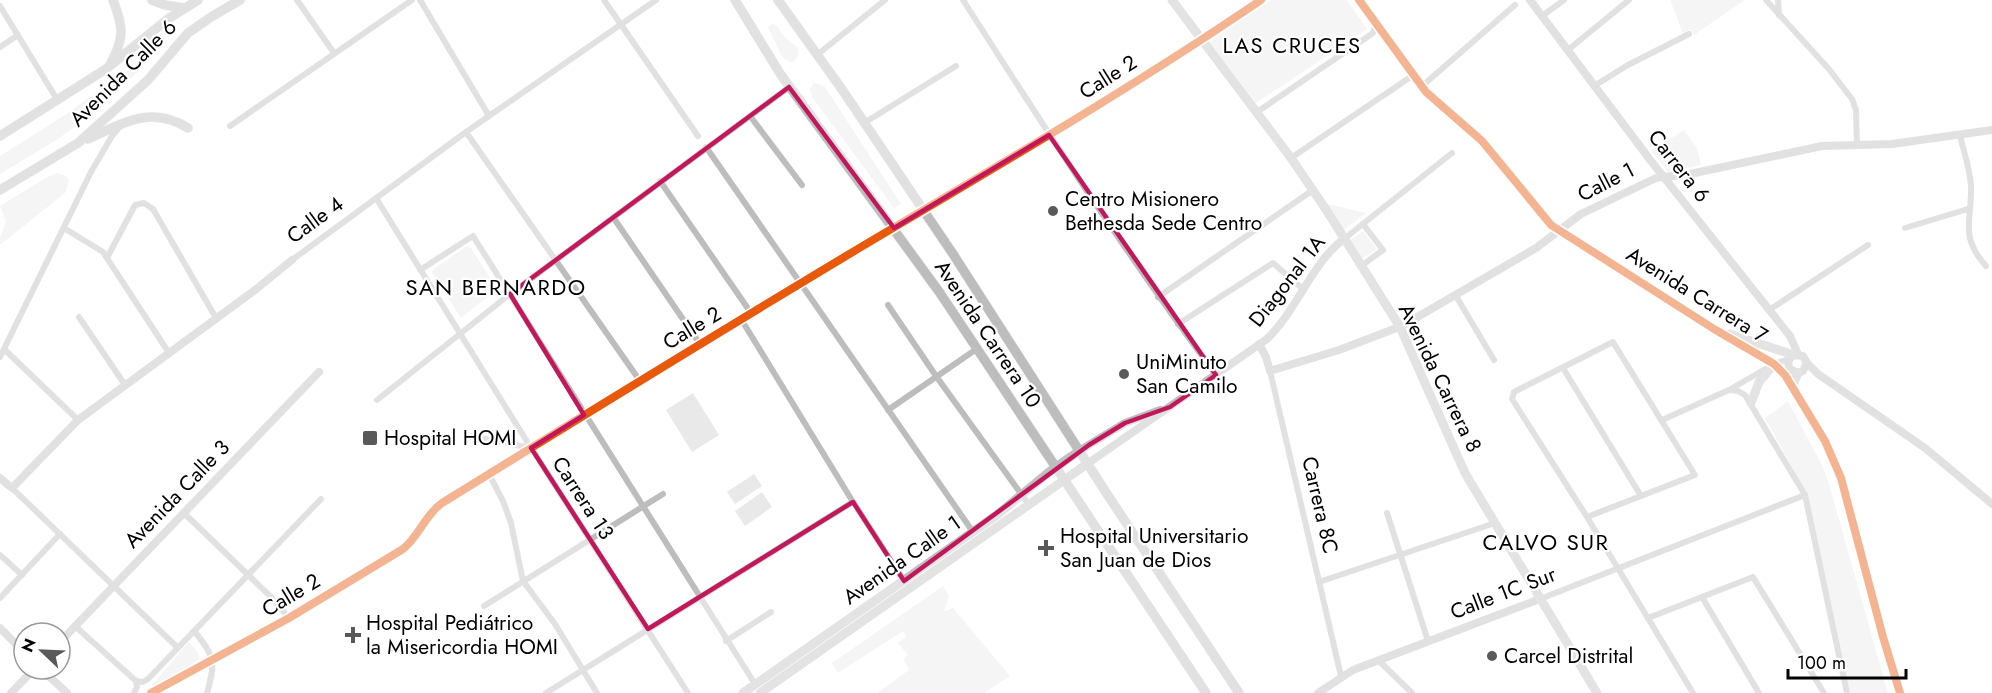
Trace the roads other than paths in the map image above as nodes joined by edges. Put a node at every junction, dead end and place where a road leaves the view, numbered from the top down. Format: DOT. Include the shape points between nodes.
graph roads {
  1 [pos="113,0"];
  2 [pos="152,0"];
  3 [pos="198,0"];
  4 [pos="240,0"];
  5 [pos="297,0"];
  6 [pos="412,0"];
  7 [pos="420,0"];
  8 [pos="604,0"];
  9 [pos="656,0"];
  10 [pos="735,0"];
  11 [pos="778,0"];
  12 [pos="885,0"];
  13 [pos="963,0"];
  14 [pos="1172,0"];
  15 [pos="1261,0"];
  16 [pos="1359,0"];
  17 [pos="1530,0"];
  18 [pos="1564,0"];
  19 [pos="1629,0"];
  20 [pos="1766,0"];
  21 [pos="1778,0"];
  22 [pos="183,4"];
  23 [pos="1515,5"];
  24 [pos="0,6"];
  25 [pos="1542,16"];
  26 [pos="1779,16"];
  27 [pos="621,24"];
  28 [pos="1375,28"];
  29 [pos="1689,34"];
  30 [pos="18,35"];
  31 [pos="1201,40"];
  32 [pos="0,46"];
  33 [pos="1568,50"];
  34 [pos="334,53"];
  35 [pos="818,55"];
  36 [pos="956,66"];
  37 [pos="106,69"];
  38 [pos="1412,75"];
  39 [pos="1594,86"];
  40 [pos="789,87"];
  41 [pos="1421,87"];
  42 [pos="58,101"];
  43 [pos="1258,111"];
  44 [pos="489,116"];
  45 [pos="750,116"];
  46 [pos="864,123"];
  47 [pos="123,124"];
  48 [pos="230,126"];
  49 [pos="188,128"];
  50 [pos="1992,130"];
  51 [pos="466,132"];
  52 [pos="1049,135"];
  53 [pos="0,136"];
  54 [pos="698,136"];
  55 [pos="1960,136"];
  56 [pos="78,143"];
  57 [pos="1857,145"];
  58 [pos="706,147"];
  59 [pos="1452,153"];
  60 [pos="1291,158"];
  61 [pos="1665,177"];
  62 [pos="660,181"];
  63 [pos="802,185"];
  64 [pos="0,190"];
  65 [pos="1313,190"];
  66 [pos="376,198"];
  67 [pos="1968,209"];
  68 [pos="923,210"];
  69 [pos="612,217"];
  70 [pos="1363,224"];
  71 [pos="64,228"];
  72 [pos="894,228"];
  73 [pos="1905,228"];
  74 [pos="1559,231"];
  75 [pos="1344,239"];
  76 [pos="1868,245"];
  77 [pos="107,258"];
  78 [pos="292,260"];
  79 [pos="555,260"];
  80 [pos="1360,266"];
  81 [pos="1986,266"];
  82 [pos="420,270"];
  83 [pos="801,283"];
  84 [pos="1304,290"];
  85 [pos="510,294"];
  86 [pos="1456,296"];
  87 [pos="1158,297"];
  88 [pos="888,305"];
  89 [pos="1769,310"];
  90 [pos="751,313"];
  91 [pos="79,317"];
  92 [pos="216,318"];
  93 [pos="741,320"];
  94 [pos="1178,324"];
  95 [pos="1400,327"];
  96 [pos="1714,329"];
  97 [pos="461,335"];
  98 [pos="700,344"];
  99 [pos="1259,344"];
  100 [pos="978,348"];
  101 [pos="4,349"];
  102 [pos="169,353"];
  103 [pos="1794,356"];
  104 [pos="0,357"];
  105 [pos="1494,360"];
  106 [pos="1774,364"];
  107 [pos="1563,368"];
  108 [pos="1803,369"];
  109 [pos="1270,371"];
  110 [pos="319,372"];
  111 [pos="1216,375"];
  112 [pos="936,376"];
  113 [pos="640,381"];
  114 [pos="125,385"];
  115 [pos="1792,387"];
  116 [pos="1729,390"];
  117 [pos="377,400"];
  118 [pos="1750,403"];
  119 [pos="1170,407"];
  120 [pos="888,410"];
  121 [pos="584,415"];
  122 [pos="78,420"];
  123 [pos="1662,420"];
  124 [pos="472,436"];
  125 [pos="531,447"];
  126 [pos="1079,451"];
  127 [pos="1088,464"];
  128 [pos="1056,467"];
  129 [pos="489,474"];
  130 [pos="0,478"];
  131 [pos="1065,480"];
  132 [pos="12,488"];
  133 [pos="663,494"];
  134 [pos="1021,495"];
  135 [pos="1805,495"];
  136 [pos="1641,496"];
  137 [pos="321,499"];
  138 [pos="853,502"];
  139 [pos="1992,504"];
  140 [pos="1029,506"];
  141 [pos="642,507"];
  142 [pos="184,513"];
  143 [pos="1387,513"];
  144 [pos="1587,517"];
  145 [pos="1495,523"];
  146 [pos="973,532"];
  147 [pos="60,534"];
  148 [pos="590,539"];
  149 [pos="0,555"];
  150 [pos="1400,555"];
  151 [pos="1618,568"];
  152 [pos="22,575"];
  153 [pos="249,575"];
  154 [pos="523,581"];
  155 [pos="904,581"];
  156 [pos="1319,582"];
  157 [pos="113,586"];
  158 [pos="1702,597"];
  159 [pos="0,598"];
  160 [pos="699,598"];
  161 [pos="1540,599"];
  162 [pos="484,606"];
  163 [pos="771,612"];
  164 [pos="289,618"];
  165 [pos="1648,618"];
  166 [pos="75,626"];
  167 [pos="0,628"];
  168 [pos="72,629"];
  169 [pos="648,629"];
  170 [pos="194,631"];
  171 [pos="12,640"];
  172 [pos="726,640"];
  173 [pos="1428,641"];
  174 [pos="178,648"];
  175 [pos="213,660"];
  176 [pos="1378,660"];
  177 [pos="582,671"];
  178 [pos="1341,676"];
  179 [pos="22,681"];
  180 [pos="54,681"];
  181 [pos="136,681"];
  182 [pos="208,689"];
  183 [pos="758,689"];
  184 [pos="11,693"];
  185 [pos="67,693"];
  186 [pos="134,693"];
  187 [pos="151,693"];
  188 [pos="213,693"];
  189 [pos="546,693"];
  190 [pos="597,693"];
  191 [pos="688,693"];
  192 [pos="743,693"];
  193 [pos="1206,693"];
  194 [pos="1239,693"];
  195 [pos="1318,693"];
  196 [pos="1412,693"];
  197 [pos="1598,693"];
  198 [pos="1693,693"];
  199 [pos="1759,693"];
  200 [pos="1824,693"];
  201 [pos="1847,693"];
  202 [pos="1900,693"];
  1 -- 37 [label="main road" via="123,29 116,54"];
  2 -- 22 [label="main road" via="165,5"];
  3 -- 22 [label="main road, Avenida Calle 6"];
  4 -- 56 [label="main road, Avenida Calle 6" via="193,29 148,80"];
  5 -- 34 [label="street"];
  6 -- 34 [label="street"];
  7 -- 44 [label="street"];
  8 -- 27 [label="street"];
  9 -- 27 [label="street, Calle 4"];
  10 -- 40 [label="main road, Avenida Carrera 10"];
  11 -- 35 [label="main road, Avenida Carrera 10"];
  12 -- 35 [label="street"];
  13 -- 52 [label="street"];
  14 -- 31 [label="main road, Avenida Carrera 8"];
  15 -- 31 [label="street, Calle 2"];
  16 -- 28 [label="main road, Avenida Carrera 7"];
  17 -- 25 [label="street, Carrera 6"];
  18 -- 25 [label="street"];
  19 -- 33 [label="street"];
  20 -- 26 [label="street"];
  21 -- 26 [label="street"];
  22 -- 37 [label="main road, Avenida Calle 6"];
  23 -- 41 [label="street"];
  24 -- 30 [label="street"];
  25 -- 33 [label="street, Carrera 6"];
  26 -- 57 [label="street" via="1852,99"];
  27 -- 44 [label="street, Calle 4"];
  27 -- 54 [label="street"];
  28 -- 38 [label="main road, Avenida Carrera 7"];
  28 -- 43 [label="street"];
  29 -- 39 [label="street"];
  30 -- 32 [label="street"];
  30 -- 42 [label="street"];
  31 -- 43 [label="main road, Avenida Carrera 8"];
  31 -- 52 [label="street, Calle 2"];
  33 -- 39 [label="street, Carrera 6"];
  34 -- 48 [label="street"];
  35 -- 46 [label="main road, Avenida Carrera 10"];
  36 -- 46 [label="street"];
  37 -- 42 [label="main road, Avenida Calle 6"];
  38 -- 41 [label="main road, Avenida Carrera 7"];
  38 -- 60 [label="street"];
  39 -- 61 [label="street, Carrera 6"];
  40 -- 45 [label="street"];
  40 -- 72 [label="main road, Avenida Carrera 10"];
  41 -- 74 [label="main road, Avenida Carrera 7" via="1482,141 1543,218"];
  42 -- 53 [label="main road, Avenida Calle 6"];
  43 -- 60 [label="main road, Avenida Carrera 8"];
  44 -- 51 [label="street, Calle 4"];
  45 -- 58 [label="street"];
  45 -- 63 [label="street"];
  46 -- 68 [label="main road, Avenida Carrera 10"];
  47 -- 49 [label="main road" via="143,117 161,117"];
  47 -- 56 [label="main road"];
  47 -- 71 [label="street" via="103,151"];
  50 -- 55 [label="street, Calle 1"];
  51 -- 66 [label="street, Calle 4"];
  51 -- 79 [label="street"];
  52 -- 68 [label="street, Calle 2"];
  52 -- 87 [label="street"];
  55 -- 57 [label="street, Calle 1"];
  55 -- 67 [label="street" via="1971,185"];
  56 -- 64 [label="main road, Avenida Calle 6"];
  57 -- 61 [label="street, Calle 1" via="1810,147"];
  58 -- 62 [label="street"];
  58 -- 83 [label="street"];
  59 -- 70 [label="street"];
  60 -- 65 [label="main road, Avenida Carrera 8"];
  61 -- 74 [label="street, Calle 1" via="1647,181 1599,205"];
  61 -- 89 [label="street, Carrera 6"];
  62 -- 69 [label="street"];
  62 -- 90 [label="street"];
  65 -- 75 [label="main road, Avenida Carrera 8"];
  65 -- 87 [label="street"];
  66 -- 78 [label="street, Calle 4"];
  66 -- 82 [label="street, Carrera 13"];
  67 -- 73 [label="street"];
  67 -- 81 [label="street" via="1969,238"];
  68 -- 72 [label="street, Calle 2"];
  68 -- 126 [label="main road, Avenida Carrera 10"];
  69 -- 79 [label="street"];
  69 -- 98 [label="street"];
  70 -- 75 [label="street"];
  70 -- 80 [label="street" via="1383,250"];
  71 -- 77 [label="street" via="99,248"];
  71 -- 101 [label="street"];
  72 -- 83 [label="street, Calle 2"];
  72 -- 100 [label="main road, Avenida Carrera 10"];
  74 -- 86 [label="street, Calle 1"];
  74 -- 96 [label="main road, Avenida Carrera 7"];
  75 -- 80 [label="main road, Avenida Carrera 8"];
  75 -- 84 [label="street, Diagonal 1A" via="1330,250"];
  76 -- 89 [label="street"];
  77 -- 92 [label="street" via="135,205 144,203 153,209"];
  77 -- 102 [label="street"];
  78 -- 92 [label="street, Calle 4"];
  79 -- 85 [label="street"];
  79 -- 113 [label="street"];
  80 -- 95 [label="main road, Avenida Carrera 8"];
  82 -- 85 [label="street" via="472,236"];
  82 -- 97 [label="street, Carrera 13"];
  83 -- 90 [label="street, Calle 2"];
  83 -- 120 [label="street"];
  84 -- 94 [label="street" via="1274,263"];
  84 -- 99 [label="street, Diagonal 1A" via="1280,325"];
  85 -- 97 [label="street"];
  85 -- 121 [label="street"];
  86 -- 95 [label="street, Calle 1"];
  86 -- 105 [label="street"];
  87 -- 94 [label="street"];
  88 -- 112 [label="street"];
  89 -- 103 [label="street, Carrera 6" via="1793,341"];
  90 -- 93 [label="street, Calle 2"];
  91 -- 114 [label="street"];
  92 -- 102 [label="street, Calle 4"];
  93 -- 98 [label="street, Calle 2"];
  93 -- 138 [label="street"];
  94 -- 111 [label="street"];
  95 -- 109 [label="street, Calle 1"];
  95 -- 145 [label="main road, Avenida Carrera 8" via="1458,458"];
  96 -- 103 [label="main road"];
  96 -- 106 [label="main road, Avenida Carrera 7"];
  97 -- 117 [label="street"];
  97 -- 125 [label="street, Carrera 13"];
  98 -- 113 [label="street, Calle 2"];
  99 -- 109 [label="street, Carrera 8C"];
  99 -- 111 [label="street"];
  100 -- 112 [label="street"];
  100 -- 128 [label="main road, Avenida Carrera 10"];
  101 -- 104 [label="street"];
  101 -- 122 [label="street"];
  102 -- 114 [label="street, Calle 4"];
  103 -- 106 [label="street"];
  103 -- 108 [label="street" via="1803,356"];
  103 -- 108 [label="street" via="1789,367"];
  106 -- 115 [label="main road, Avenida Carrera 7"];
  106 -- 116 [label="street"];
  106 -- 118 [label="main road" via="1758,382"];
  107 -- 123 [label="street" via="1613,342"];
  107 -- 136 [label="street"];
  107 -- 144 [label="street" via="1514,392 1512,399"];
  108 -- 115 [label="main road"];
  108 -- 139 [label="street" via="1818,374 1925,448"];
  109 -- 156 [label="street, Carrera 8C"];
  110 -- 142 [label="street, Avenida Calle 3"];
  111 -- 119 [label="street"];
  112 -- 120 [label="street"];
  112 -- 134 [label="street"];
  113 -- 121 [label="street, Calle 2"];
  114 -- 122 [label="street, Calle 4"];
  115 -- 202 [label="main road, Avenida Carrera 7" via="1825,441 1841,478"];
  116 -- 118 [label="street" via="1742,393"];
  116 -- 123 [label="street"];
  118 -- 135 [label="street"];
  119 -- 126 [label="street" via="1125,423"];
  119 -- 127 [label="street"];
  120 -- 146 [label="street"];
  121 -- 125 [label="street, Calle 2"];
  121 -- 141 [label="street"];
  122 -- 132 [label="street, Calle 4"];
  123 -- 136 [label="street" via="1695,475"];
  124 -- 125 [label="street"];
  125 -- 129 [label="street, Calle 2"];
  125 -- 148 [label="street, Carrera 13"];
  126 -- 127 [label="main road, Avenida Carrera 10"];
  126 -- 128 [label="main road, Avenida Calle 1"];
  127 -- 131 [label="main road, Avenida Calle 1"];
  127 -- 194 [label="main road, Avenida Carrera 10"];
  128 -- 131 [label="main road, Avenida Carrera 10"];
  128 -- 134 [label="main road, Avenida Calle 1"];
  129 -- 154 [label="street" via="511,523"];
  129 -- 164 [label="street, Calle 2" via="432,510 403,549"];
  130 -- 132 [label="street"];
  131 -- 140 [label="main road, Avenida Calle 1"];
  131 -- 193 [label="main road, Avenida Carrera 10"];
  132 -- 147 [label="street"];
  133 -- 141 [label="street"];
  134 -- 140 [label="street"];
  134 -- 146 [label="main road, Avenida Calle 1"];
  135 -- 151 [label="street, Calle 1C Sur"];
  135 -- 201 [label="street"];
  136 -- 144 [label="street"];
  137 -- 153 [label="street"];
  138 -- 155 [label="street"];
  138 -- 160 [label="street"];
  140 -- 183 [label="main road, Avenida Calle 1"];
  141 -- 148 [label="street"];
  141 -- 160 [label="street"];
  142 -- 153 [label="street"];
  142 -- 157 [label="street, Avenida Calle 3"];
  143 -- 150 [label="street"];
  144 -- 151 [label="street"];
  145 -- 150 [label="street"];
  145 -- 161 [label="main road, Avenida Carrera 8"];
  146 -- 155 [label="main road, Avenida Calle 1"];
  147 -- 152 [label="street"];
  147 -- 157 [label="street"];
  148 -- 154 [label="street"];
  148 -- 169 [label="street, Carrera 13"];
  149 -- 152 [label="street"];
  150 -- 156 [label="street"];
  150 -- 173 [label="street"];
  151 -- 161 [label="street, Calle 1C Sur"];
  151 -- 165 [label="street"];
  152 -- 159 [label="street"];
  153 -- 164 [label="street"];
  153 -- 170 [label="street"];
  154 -- 162 [label="street"];
  154 -- 177 [label="street" via="555,624"];
  155 -- 183 [label="main road, Avenida Calle 1"];
  156 -- 178 [label="street, Carrera 8C"];
  157 -- 166 [label="street, Avenida Calle 3"];
  157 -- 174 [label="street"];
  158 -- 165 [label="street"];
  158 -- 199 [label="street"];
  158 -- 200 [label="street" via="1754,577"];
  160 -- 169 [label="street"];
  160 -- 172 [label="street"];
  161 -- 173 [label="street, Calle 1C Sur"];
  161 -- 197 [label="main road, Avenida Carrera 8"];
  163 -- 172 [label="street"];
  164 -- 175 [label="street, Calle 2"];
  165 -- 198 [label="street"];
  166 -- 168 [label="street, Avenida Calle 3"];
  166 -- 181 [label="street"];
  167 -- 171 [label="street"];
  169 -- 177 [label="street"];
  169 -- 191 [label="street, Carrera 13"];
  170 -- 174 [label="street"];
  170 -- 175 [label="street"];
  172 -- 183 [label="street"];
  173 -- 176 [label="street, Calle 1C Sur"];
  174 -- 181 [label="street" via="148,679"];
  175 -- 182 [label="street"];
  175 -- 187 [label="street, Calle 2"];
  176 -- 178 [label="street, Calle 1C Sur"];
  176 -- 196 [label="street"];
  177 -- 189 [label="street"];
  177 -- 190 [label="street"];
  178 -- 195 [label="street, Calle 1C Sur"];
  179 -- 184 [label="street"];
  180 -- 185 [label="street"];
  181 -- 186 [label="street"];
  182 -- 188 [label="street"];
  183 -- 192 [label="main road, Avenida Calle 1"];
}
